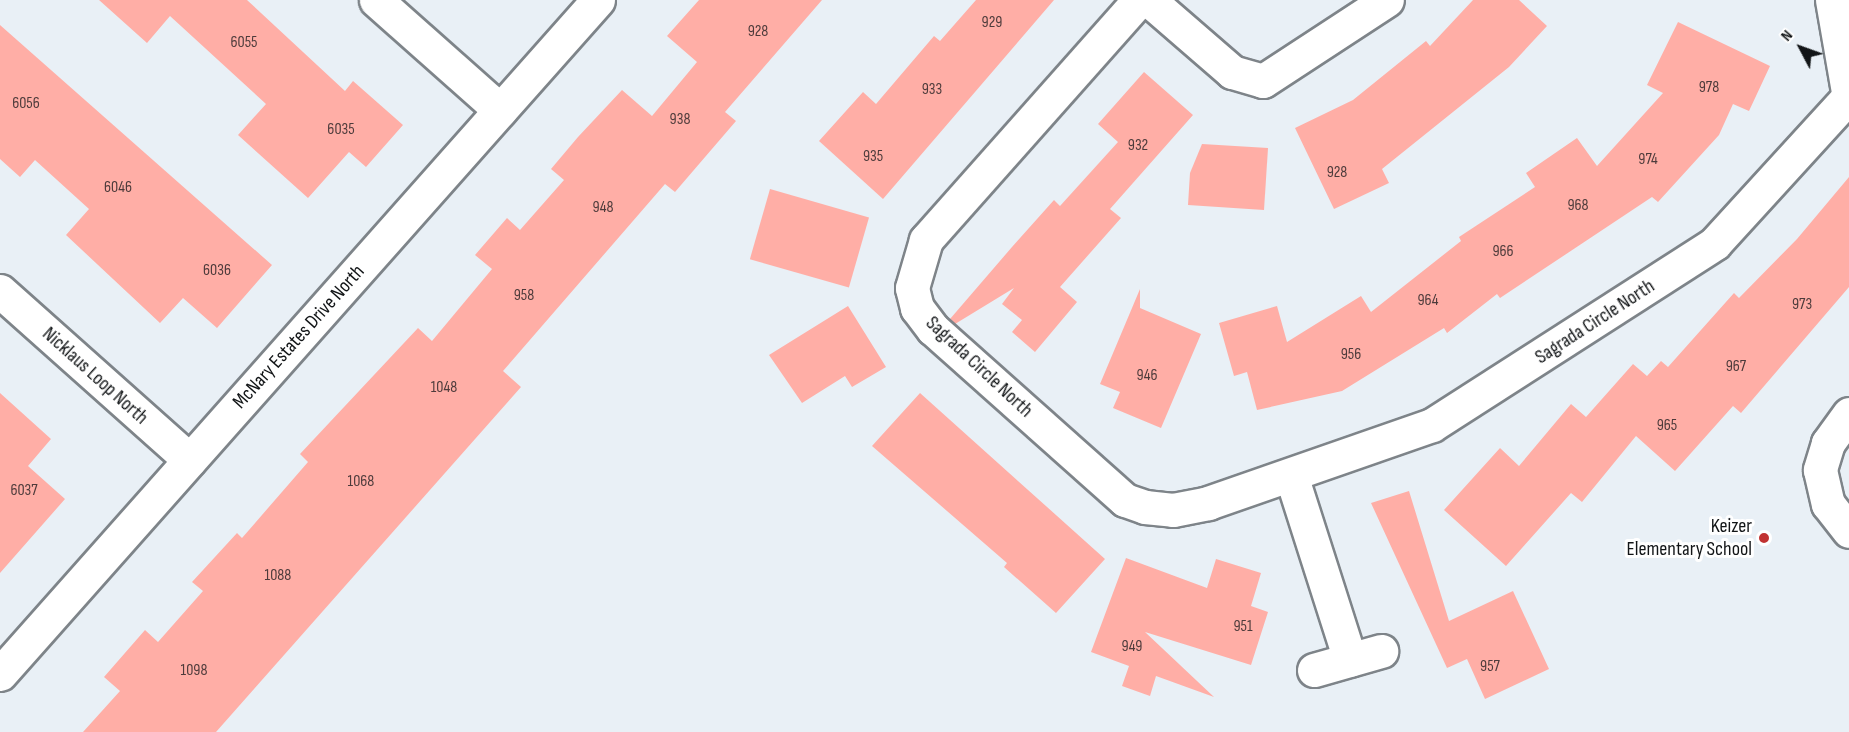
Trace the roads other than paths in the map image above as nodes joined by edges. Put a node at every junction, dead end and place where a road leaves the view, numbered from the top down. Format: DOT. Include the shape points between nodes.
graph roads {
  1 [pos="376,0"];
  2 [pos="598,0"];
  3 [pos="1139,0"];
  4 [pos="1149,0"];
  5 [pos="1387,0"];
  6 [pos="1832,0"];
  7 [pos="1849,97"];
  8 [pos="500,110"];
  9 [pos="0,291"];
  10 [pos="1849,414"];
  11 [pos="190,460"];
  12 [pos="1291,475"];
  13 [pos="1849,531"];
  14 [pos="1314,670"];
  15 [pos="0,674"];
  1 -- 8 [label="street"];
  2 -- 8 [label="street, McNary Estates Drive North"];
  3 -- 12 [label="street, Sagrada Circle North" via="926,240 915,265 917,308 933,329 1125,500 1173,510"];
  4 -- 5 [label="street" via="1232,72 1263,81"];
  6 -- 7 [label="street"];
  7 -- 12 [label="street, Sagrada Circle North" via="1715,243 1432,425"];
  8 -- 11 [label="street, McNary Estates Drive North"];
  9 -- 11 [label="street, Nicklaus Loop North"];
  10 -- 13 [label="street" via="1828,443 1820,470 1828,504"];
  11 -- 15 [label="street, McNary Estates Drive North"];
  12 -- 14 [label="street" via="1366,656"];
}
